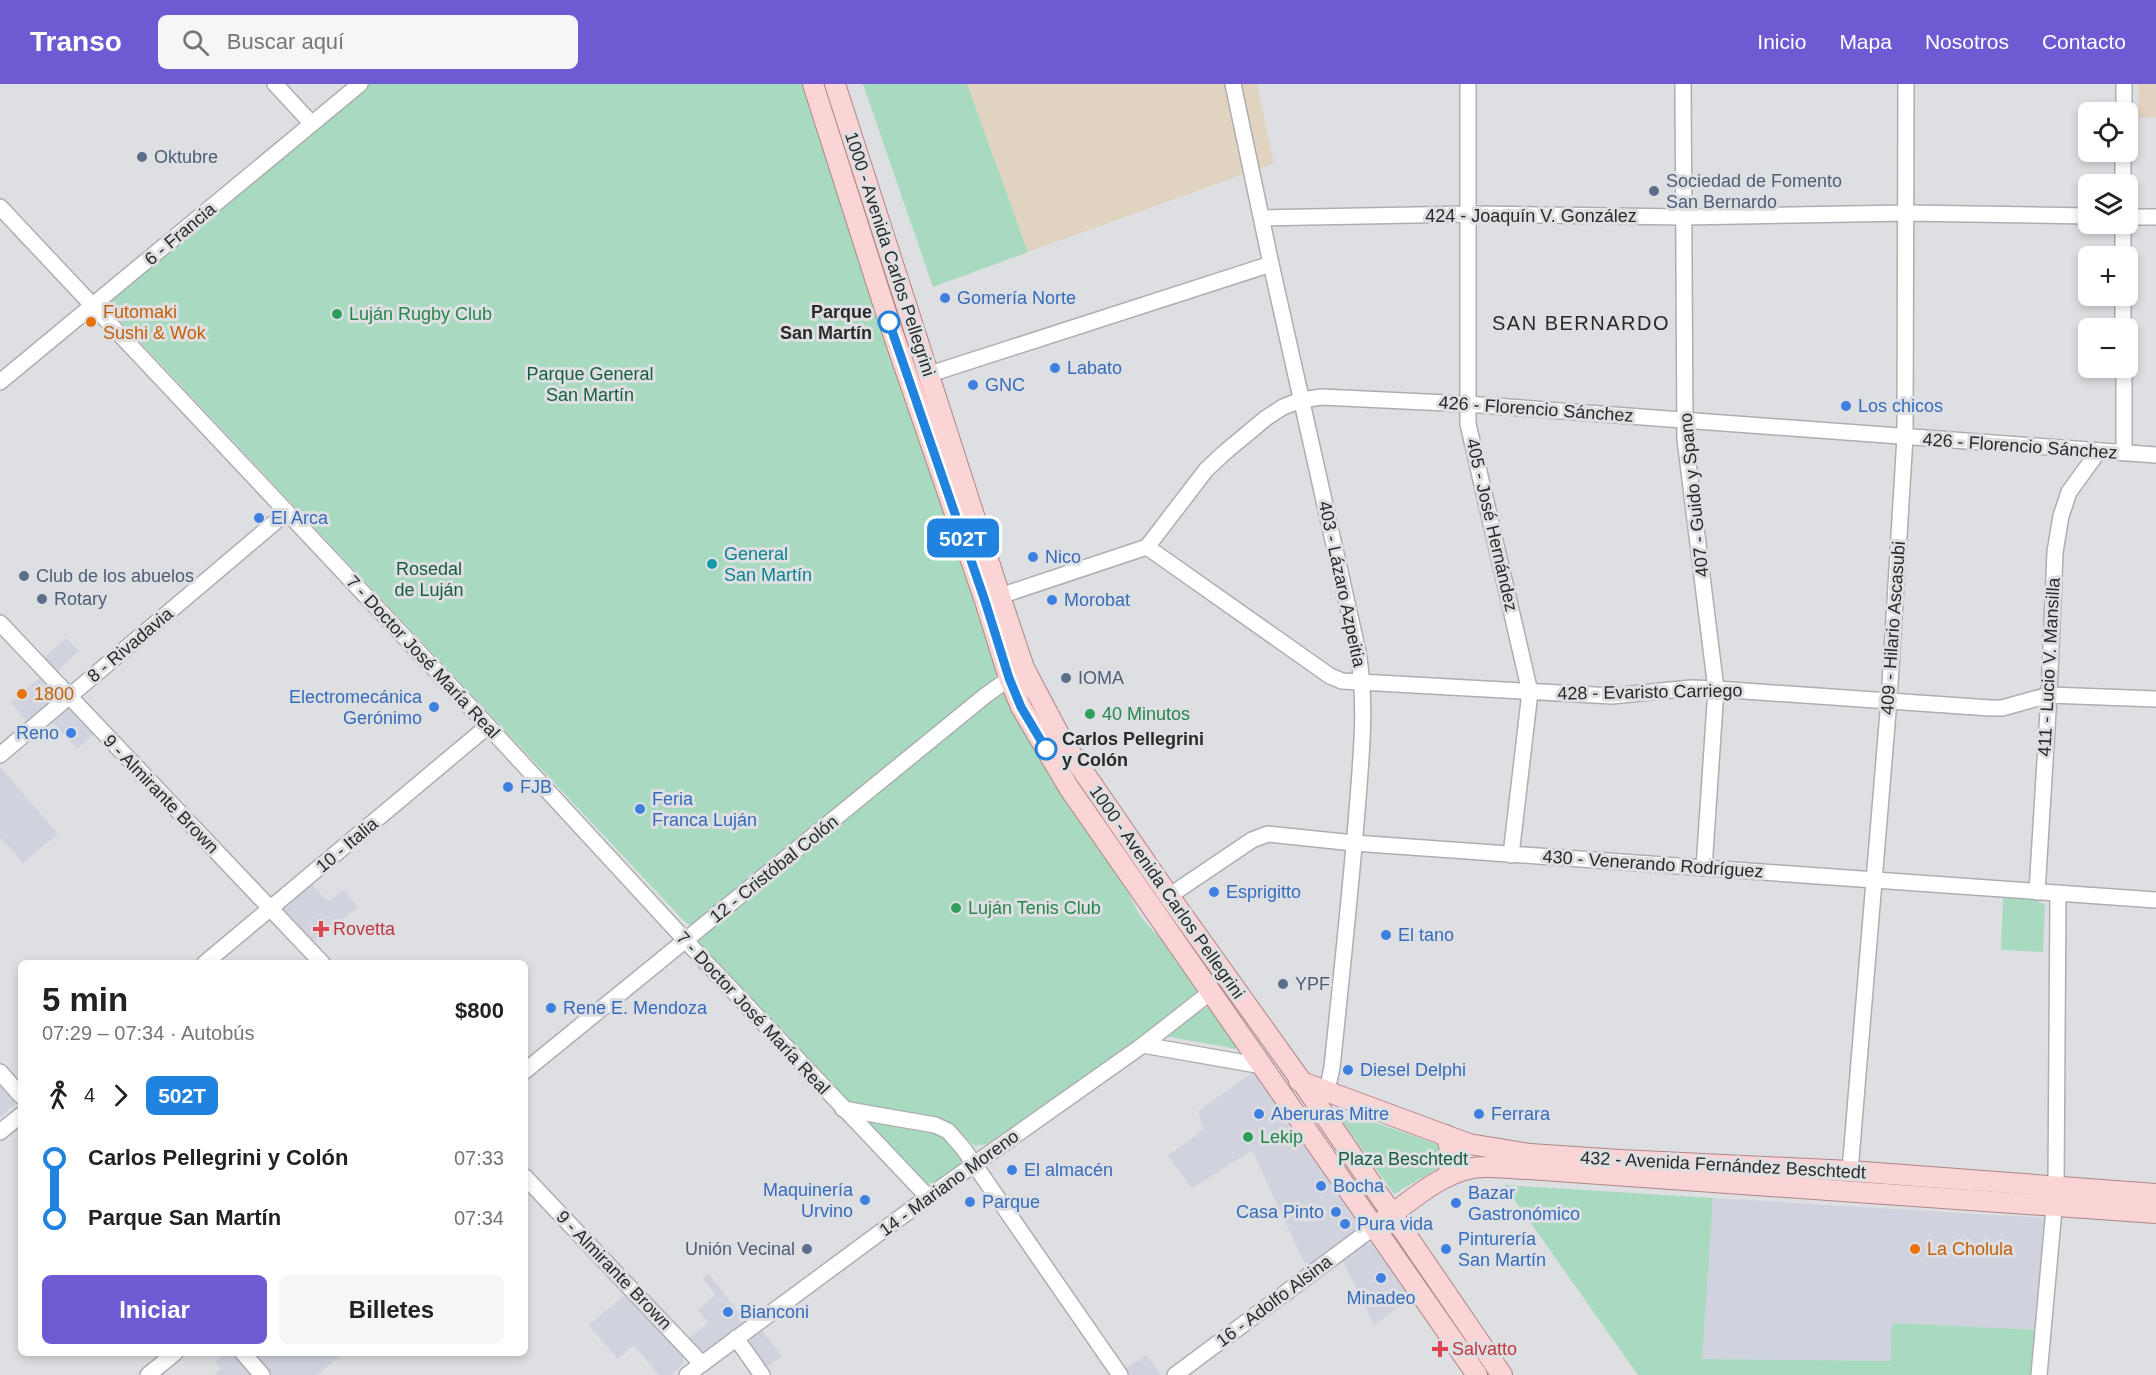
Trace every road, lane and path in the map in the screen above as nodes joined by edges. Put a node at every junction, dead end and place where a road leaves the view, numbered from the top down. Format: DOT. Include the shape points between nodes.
graph roads {
  1 [pos="275,84"];
  2 [pos="360,84"];
  3 [pos="813,84"];
  4 [pos="835,84"];
  5 [pos="1233,84"];
  6 [pos="1468,84"];
  7 [pos="1683,84"];
  8 [pos="1906,84"];
  9 [pos="2124,84"];
  10 [pos="2124,102"];
  11 [pos="312,124"];
  12 [pos="0,207"];
  13 [pos="1907,213"];
  14 [pos="1468,214"];
  15 [pos="2078,216"];
  16 [pos="1684,217"];
  17 [pos="2138,217"];
  18 [pos="2156,217"];
  19 [pos="1262,218"];
  20 [pos="1271,264"];
  21 [pos="93,307"];
  22 [pos="930,374"];
  23 [pos="2124,378"];
  24 [pos="0,382"];
  25 [pos="1301,400"];
  26 [pos="1467,404"];
  27 [pos="1684,420"];
  28 [pos="1905,437"];
  29 [pos="2098,452"];
  30 [pos="2124,453"];
  31 [pos="2156,455"];
  32 [pos="287,512"];
  33 [pos="1147,547"];
  34 [pos="992,598"];
  35 [pos="0,623"];
  36 [pos="1017,673"];
  37 [pos="1364,683"];
  38 [pos="1716,689"];
  39 [pos="1530,692"];
  40 [pos="2049,694"];
  41 [pos="68,697"];
  42 [pos="2156,699"];
  43 [pos="1889,700"];
  44 [pos="488,726"];
  45 [pos="0,754"];
  46 [pos="1354,843"];
  47 [pos="1511,855"];
  48 [pos="1704,868"];
  49 [pos="1874,880"];
  50 [pos="2037,892"];
  51 [pos="2058,893"];
  52 [pos="1169,896"];
  53 [pos="2156,900"];
  54 [pos="270,909"];
  55 [pos="686,941"];
  56 [pos="209,960"];
  57 [pos="319,960"];
  58 [pos="1212,992"];
  59 [pos="1143,1045"];
  60 [pos="1263,1066"];
  61 [pos="528,1069"];
  62 [pos="0,1072"];
  63 [pos="1302,1082"];
  64 [pos="1327,1091"];
  65 [pos="18,1093"];
  66 [pos="843,1109"];
  67 [pos="18,1117"];
  68 [pos="0,1132"];
  69 [pos="1446,1135"];
  70 [pos="974,1165"];
  71 [pos="1850,1171"];
  72 [pos="1447,1177"];
  73 [pos="528,1180"];
  74 [pos="2156,1194"];
  75 [pos="2055,1196"];
  76 [pos="928,1197"];
  77 [pos="2156,1213"];
  78 [pos="1392,1215"];
  79 [pos="1374,1227"];
  80 [pos="736,1338"];
  81 [pos="171,1356"];
  82 [pos="246,1356"];
  83 [pos="702,1364"];
  84 [pos="148,1375"];
  85 [pos="262,1375"];
  86 [pos="687,1375"];
  87 [pos="762,1375"];
  88 [pos="1120,1375"];
  89 [pos="1175,1375"];
  90 [pos="1477,1375"];
  91 [pos="1502,1375"];
  92 [pos="2039,1375"];
  1 -- 11 [label="street"];
  2 -- 11 [label="street, 6 - Francia"];
  3 -- 34 [label="main road, 1000 - Avenida Carlos Pellegrini" via="893,334"];
  4 -- 22 [label="main road, 1000 - Avenida Carlos Pellegrini"];
  5 -- 19 [label="street, 403 - Lázaro Azpeitia"];
  6 -- 14 [label="street, 405 - José Hernández"];
  7 -- 16 [label="street, 407 - Guido y Spano"];
  8 -- 13 [label="street, 409 - Hilario Ascasubi"];
  9 -- 10 [label="street"];
  11 -- 21 [label="street, 6 - Francia"];
  12 -- 21 [label="street, 7 - Doctor José María Real"];
  13 -- 15 [label="street, 424 - Joaquín V. González"];
  13 -- 16 [label="street, 424 - Joaquín V. González"];
  13 -- 28 [label="street, 409 - Hilario Ascasubi"];
  14 -- 16 [label="street, 424 - Joaquín V. González"];
  14 -- 19 [label="street, 424 - Joaquín V. González"];
  14 -- 26 [label="street, 405 - José Hernández"];
  16 -- 27 [label="street, 407 - Guido y Spano"];
  17 -- 18 [label="street"];
  19 -- 20 [label="street, 403 - Lázaro Azpeitia"];
  20 -- 22 [label="street"];
  20 -- 25 [label="street, 403 - Lázaro Azpeitia"];
  21 -- 24 [label="street, 6 - Francia"];
  21 -- 32 [label="street, 7 - Doctor José María Real"];
  22 -- 34 [label="main road, 1000 - Avenida Carlos Pellegrini"];
  23 -- 30 [label="street"];
  25 -- 26 [label="street, 426 - Florencio Sánchez" via="1322,397"];
  25 -- 33 [label="street, 426 - Florencio Sánchez" via="1266,418 1212,465"];
  25 -- 37 [label="street, 403 - Lázaro Azpeitia"];
  26 -- 27 [label="street, 426 - Florencio Sánchez"];
  26 -- 39 [label="street, 405 - José Hernández" via="1468,424"];
  27 -- 28 [label="street, 426 - Florencio Sánchez"];
  27 -- 38 [label="street, 407 - Guido y Spano"];
  28 -- 29 [label="street, 426 - Florencio Sánchez"];
  28 -- 43 [label="street, 409 - Hilario Ascasubi"];
  29 -- 30 [label="street, 426 - Florencio Sánchez"];
  29 -- 40 [label="street, 411 - Lucio V. Mansilla" via="2069,492 2058,529"];
  30 -- 31 [label="street, 426 - Florencio Sánchez"];
  32 -- 41 [label="street, 8 - Rivadavia"];
  32 -- 44 [label="street, 7 - Doctor José María Real"];
  33 -- 34 [label="street"];
  33 -- 37 [label="street, 428 - Evaristo Carriego" via="1330,676"];
  34 -- 36 [label="main road, 1000 - Avenida Carlos Pellegrini"];
  35 -- 41 [label="street, 9 - Almirante Brown"];
  36 -- 52 [label="main road, 1000 - Avenida Carlos Pellegrini"];
  36 -- 55 [label="street, 12 - Cristóbal Colón"];
  36 -- 58 [label="main road, 1000 - Avenida Carlos Pellegrini" via="1021,707 1069,788"];
  37 -- 39 [label="street, 428 - Evaristo Carriego"];
  37 -- 46 [label="street, 403 - Lázaro Azpeitia"];
  38 -- 39 [label="street, 428 - Evaristo Carriego" via="1691,688 1629,696"];
  38 -- 43 [label="street, 428 - Evaristo Carriego"];
  38 -- 48 [label="street, 407 - Guido y Spano"];
  39 -- 47 [label="street, 405 - José Hernández"];
  40 -- 42 [label="street, 428 - Evaristo Carriego"];
  40 -- 43 [label="street, 428 - Evaristo Carriego" via="1996,708"];
  40 -- 50 [label="street, 411 - Lucio V. Mansilla"];
  41 -- 45 [label="street, 8 - Rivadavia"];
  41 -- 54 [label="street, 9 - Almirante Brown"];
  43 -- 49 [label="street, 409 - Hilario Ascasubi"];
  44 -- 54 [label="street, 10 - Italia"];
  44 -- 55 [label="street, 7 - Doctor José María Real"];
  46 -- 47 [label="street, 430 - Venerando Rodríguez"];
  46 -- 52 [label="street, 430 - Venerando Rodríguez" via="1268,834 1252,840"];
  46 -- 64 [label="street, 403 - Lázaro Azpeitia" via="1334,1056"];
  47 -- 48 [label="street, 430 - Venerando Rodríguez"];
  48 -- 49 [label="street, 430 - Venerando Rodríguez"];
  49 -- 50 [label="street, 430 - Venerando Rodríguez"];
  49 -- 71 [label="street, 409 - Hilario Ascasubi"];
  50 -- 51 [label="street, 430 - Venerando Rodríguez"];
  51 -- 53 [label="street, 430 - Venerando Rodríguez"];
  51 -- 75 [label="street"];
  52 -- 63 [label="main road, 1000 - Avenida Carlos Pellegrini"];
  54 -- 56 [label="street, 10 - Italia"];
  54 -- 57 [label="street, 9 - Almirante Brown"];
  55 -- 61 [label="street, 12 - Cristóbal Colón"];
  55 -- 66 [label="street, 7 - Doctor José María Real"];
  58 -- 59 [label="street, 14 - Mariano Moreno"];
  58 -- 60 [label="main road, 1000 - Avenida Carlos Pellegrini"];
  59 -- 60 [label="street"];
  59 -- 70 [label="street, 14 - Mariano Moreno"];
  60 -- 63 [label="main road"];
  60 -- 79 [label="main road, 1000 - Avenida Carlos Pellegrini"];
  62 -- 65 [label="street"];
  63 -- 64 [label="main road, 432 - Avenida Fernández Beschtedt"];
  63 -- 78 [label="main road, 1000 - Avenida Carlos Pellegrini"];
  64 -- 69 [label="main road, 432 - Avenida Fernández Beschtedt"];
  66 -- 70 [label="street, 7 - Doctor José María Real" via="935,1125 948,1131"];
  66 -- 76 [label="street, 7 - Doctor José María Real"];
  67 -- 68 [label="street"];
  69 -- 71 [label="main road, 432 - Avenida Fernández Beschtedt" via="1485,1148 1530,1154"];
  69 -- 72 [label="main road" via="1452,1153"];
  70 -- 76 [label="street, 14 - Mariano Moreno"];
  70 -- 88 [label="street, 7 - Doctor José María Real"];
  71 -- 75 [label="main road, 432 - Avenida Fernández Beschtedt"];
  72 -- 75 [label="main road, 432 - Avenida Fernández Beschtedt" via="1474,1168"];
  72 -- 78 [label="main road, 432 - Avenida Fernández Beschtedt"];
  73 -- 83 [label="street, 9 - Almirante Brown"];
  74 -- 75 [label="main road, 432 - Avenida Fernández Beschtedt"];
  75 -- 77 [label="main road, 432 - Avenida Fernández Beschtedt"];
  75 -- 92 [label="street"];
  76 -- 80 [label="street, 14 - Mariano Moreno"];
  78 -- 79 [label="main road, 432 - Avenida Fernández Beschtedt"];
  78 -- 91 [label="main road, 1000 - Avenida Carlos Pellegrini"];
  79 -- 89 [label="street, 16 - Adolfo Alsina"];
  79 -- 90 [label="main road, 1000 - Avenida Carlos Pellegrini"];
  80 -- 83 [label="street, 14 - Mariano Moreno"];
  80 -- 87 [label="street"];
  81 -- 84 [label="street"];
  82 -- 85 [label="street"];
  83 -- 86 [label="street, 14 - Mariano Moreno"];
}
